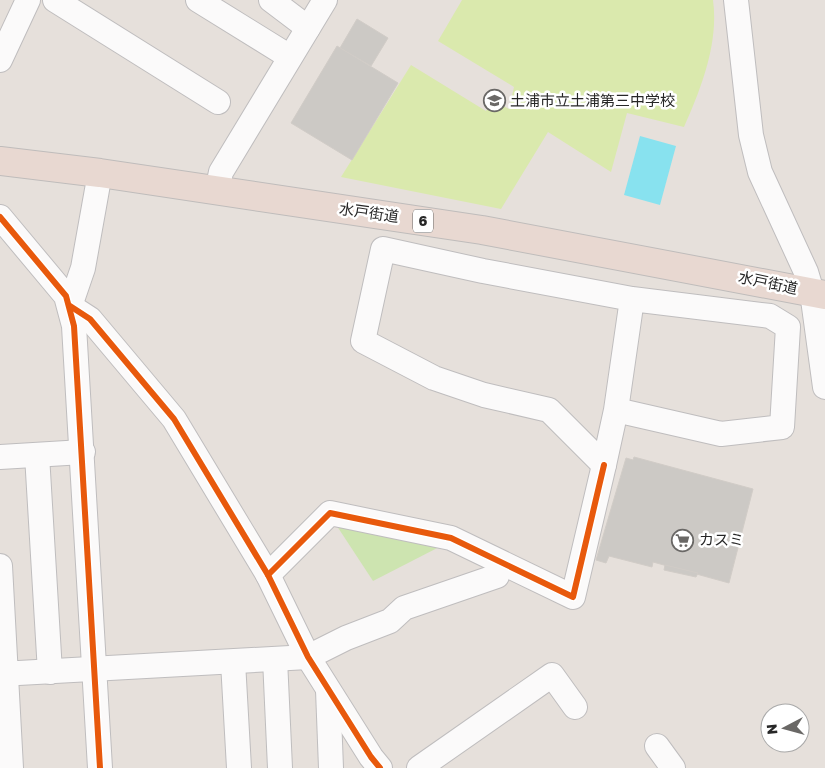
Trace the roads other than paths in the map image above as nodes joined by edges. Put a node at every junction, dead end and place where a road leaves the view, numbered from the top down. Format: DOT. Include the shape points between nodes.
graph roads {
  1 [pos="27,0"];
  2 [pos="55,0"];
  3 [pos="198,0"];
  4 [pos="271,0"];
  5 [pos="325,0"];
  6 [pos="736,0"];
  7 [pos="308,28"];
  8 [pos="290,57"];
  9 [pos="0,60"];
  10 [pos="218,102"];
  11 [pos="0,161"];
  12 [pos="100,173"];
  13 [pos="217,191"];
  14 [pos="0,217"];
  15 [pos="818,294"];
  16 [pos="632,299"];
  17 [pos="70,306"];
  18 [pos="825,388"];
  19 [pos="616,410"];
  20 [pos="83,452"];
  21 [pos="37,455"];
  22 [pos="0,457"];
  23 [pos="604,465"];
  24 [pos="0,566"];
  25 [pos="268,575"];
  26 [pos="497,576"];
  27 [pos="308,657"];
  28 [pos="274,659"];
  29 [pos="233,662"];
  30 [pos="95,670"];
  31 [pos="50,672"];
  32 [pos="3,674"];
  33 [pos="328,690"];
  34 [pos="575,707"];
  35 [pos="657,746"];
  36 [pos="374,764"];
  37 [pos="11,768"];
  38 [pos="100,768"];
  39 [pos="239,768"];
  40 [pos="280,768"];
  41 [pos="331,768"];
  42 [pos="419,768"];
  43 [pos="673,768"];
  1 -- 9 [label="street"];
  2 -- 10 [label="street"];
  3 -- 8 [label="street"];
  4 -- 7 [label="street"];
  5 -- 7 [label="street"];
  6 -- 15 [label="street" via="751,134 760,172"];
  7 -- 8 [label="street"];
  8 -- 13 [label="street" via="222,172"];
  11 -- 12 [label="highway, 水戸街道 / 6"];
  12 -- 13 [label="highway, 水戸街道 / 6"];
  12 -- 17 [label="street" via="83,268"];
  13 -- 15 [label="highway, 水戸街道 / 6" via="482,230"];
  14 -- 17 [label="street" via="57,284"];
  15 -- 18 [label="street"];
  16 -- 19 [label="street"];
  16 -- 19 [label="street" via="770,316 788,327 782,426 721,434"];
  16 -- 23 [label="street" via="383,249 363,341 434,378 484,395 549,410"];
  17 -- 20 [label="street" via="76,341"];
  17 -- 25 [label="street" via="90,319 174,420"];
  19 -- 23 [label="street"];
  20 -- 21 [label="street"];
  20 -- 30 [label="street"];
  21 -- 22 [label="street"];
  21 -- 31 [label="street"];
  23 -- 25 [label="street" via="573,596 451,538 330,512"];
  24 -- 32 [label="street"];
  25 -- 27 [label="street"];
  26 -- 27 [label="street" via="404,608 390,621"];
  27 -- 28 [label="street"];
  27 -- 33 [label="street"];
  28 -- 29 [label="street"];
  28 -- 40 [label="street"];
  29 -- 30 [label="street"];
  29 -- 39 [label="street"];
  30 -- 31 [label="street"];
  30 -- 38 [label="street"];
  31 -- 32 [label="street"];
  32 -- 37 [label="street"];
  33 -- 36 [label="street"];
  33 -- 41 [label="street"];
  34 -- 42 [label="street" via="552,675"];
  35 -- 43 [label="street"];
}
